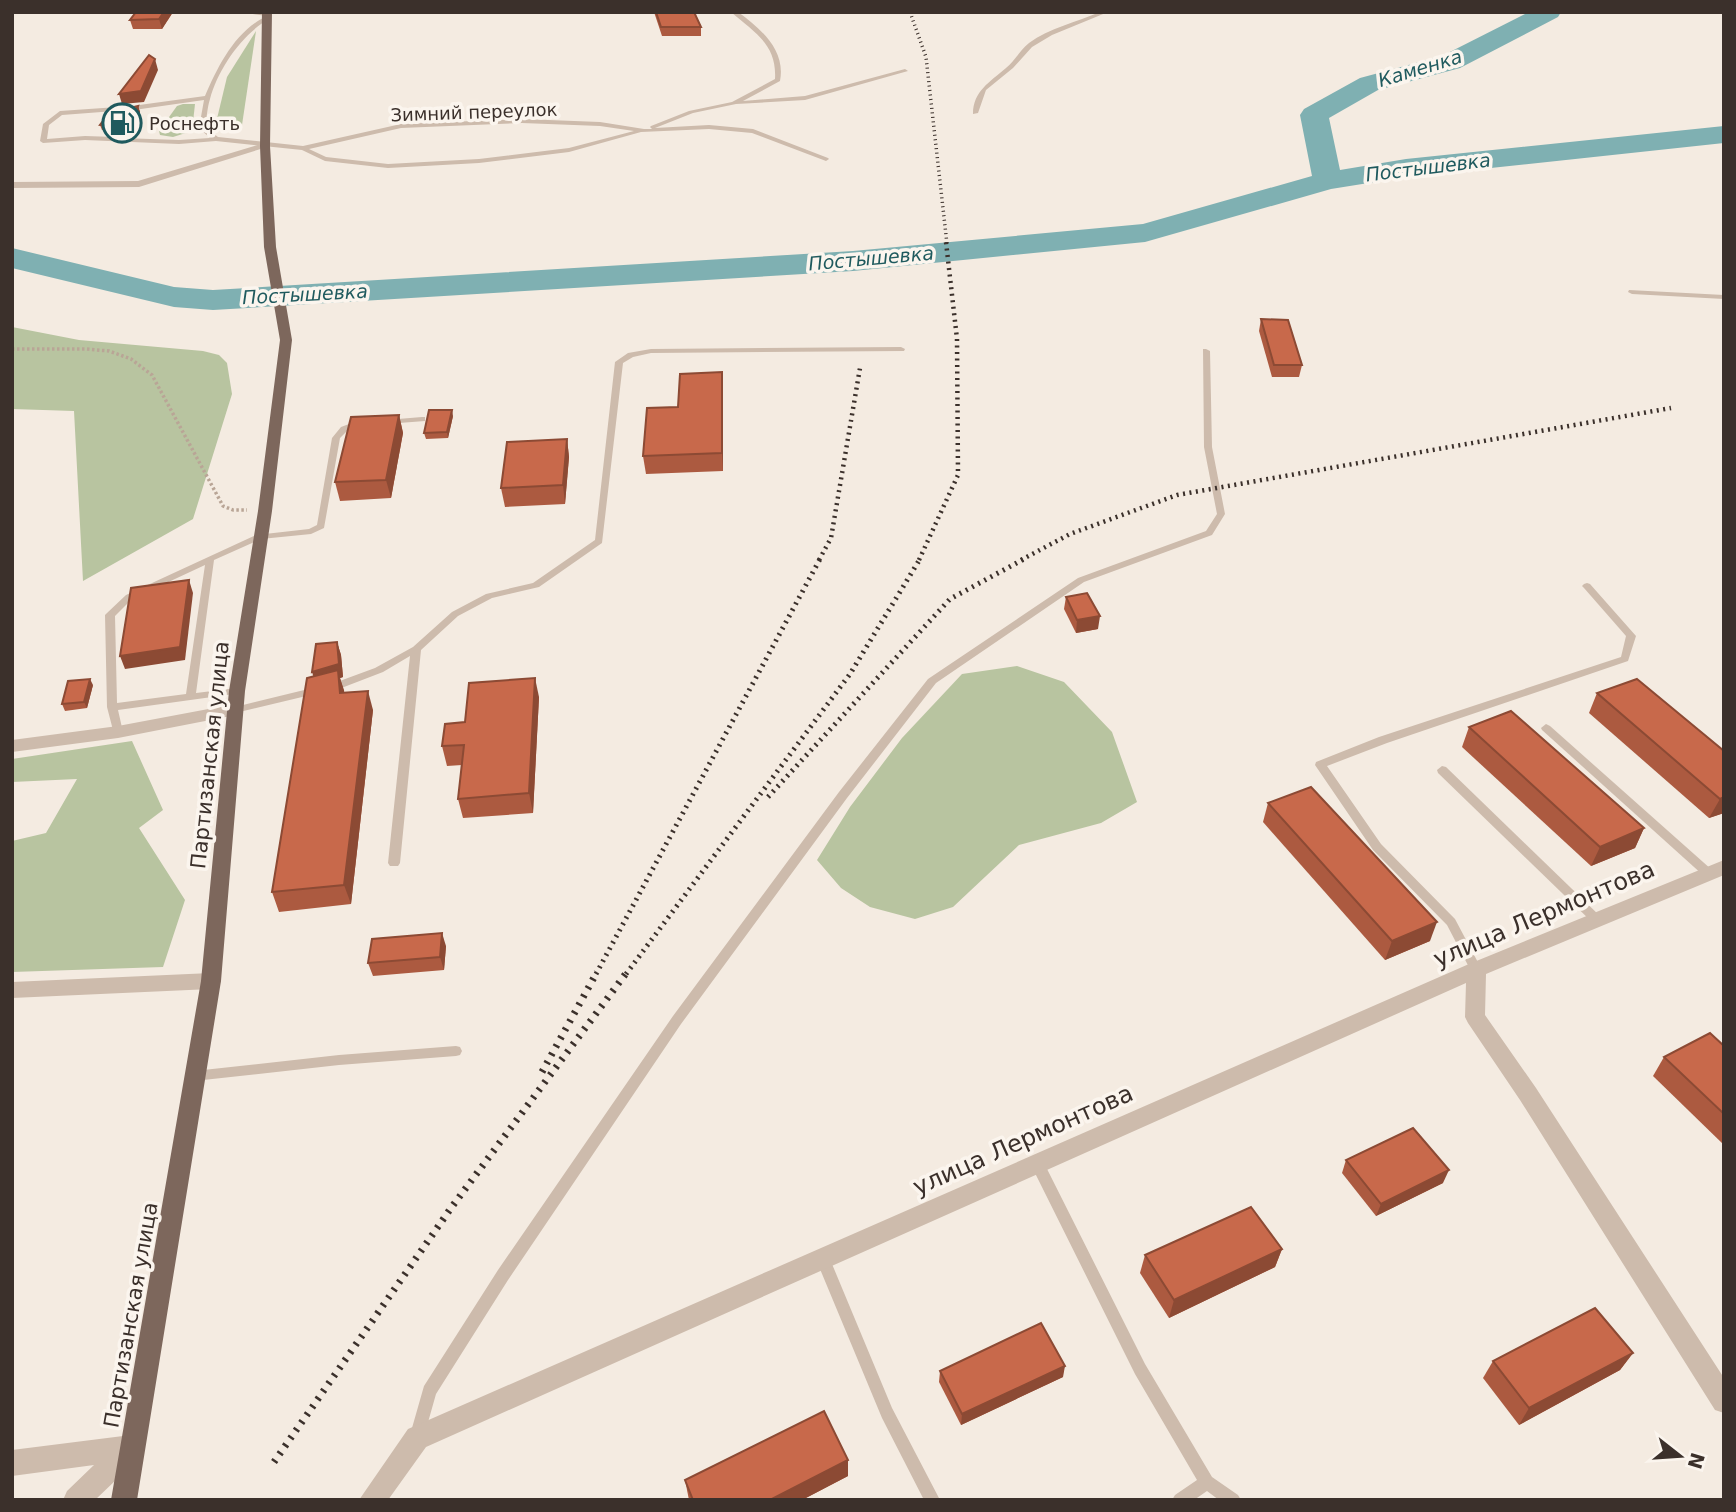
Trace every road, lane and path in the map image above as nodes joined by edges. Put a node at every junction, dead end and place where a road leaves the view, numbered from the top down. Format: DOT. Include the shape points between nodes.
graph roads {
  1 [pos="243,12"];
  2 [pos="734,12"];
  3 [pos="1105,12"];
  4 [pos="267,14"];
  5 [pos="905,71"];
  6 [pos="207,98"];
  7 [pos="734,103"];
  8 [pos="132,108"];
  9 [pos="975,113"];
  10 [pos="644,131"];
  11 [pos="118,138"];
  12 [pos="216,139"];
  13 [pos="265,146"];
  14 [pos="303,148"];
  15 [pos="826,159"];
  16 [pos="12,185"];
  17 [pos="1632,292"];
  18 [pos="1724,297"];
  19 [pos="12,348"];
  20 [pos="901,349"];
  21 [pos="1206,351"];
  22 [pos="422,419"];
  23 [pos="265,511"];
  24 [pos="259,537"];
  25 [pos="210,559"];
  26 [pos="1587,586"];
  27 [pos="416,649"];
  28 [pos="191,696"];
  29 [pos="236,701"];
  30 [pos="112,707"];
  31 [pos="1546,728"];
  32 [pos="118,732"];
  33 [pos="12,746"];
  34 [pos="1442,770"];
  35 [pos="394,863"];
  36 [pos="1716,870"];
  37 [pos="1597,920"];
  38 [pos="1476,970"];
  39 [pos="211,981"];
  40 [pos="12,990"];
  41 [pos="456,1051"];
  42 [pos="194,1076"];
  43 [pos="1037,1163"];
  44 [pos="822,1257"];
  45 [pos="1724,1401"];
  46 [pos="417,1438"];
  47 [pos="131,1448"];
  48 [pos="12,1463"];
  49 [pos="1207,1482"];
  50 [pos="76,1500"];
  51 [pos="124,1500"];
  52 [pos="372,1500"];
  53 [pos="932,1500"];
  54 [pos="1180,1500"];
  55 [pos="1233,1500"];
  1 -- 4 [label="street"];
  2 -- 7 [label="lane" via="772,46 780,64 778,80"];
  3 -- 9 [label="lane" via="1034,43 1012,67 993,77 979,94"];
  4 -- 6 [label="lane" via="235,48"];
  4 -- 13 [label="main road, Партизанская улица"];
  5 -- 7 [label="lane" via="805,98"];
  6 -- 8 [label="lane"];
  6 -- 12 [label="lane" via="202,128"];
  7 -- 10 [label="lane" via="691,112"];
  8 -- 11 [label="lane"];
  8 -- 11 [label="lane, Зимний переулок" via="60,113 46,124 43,141"];
  10 -- 14 [label="lane, Зимний переулок" via="522,121 414,125"];
  10 -- 14 [label="lane" via="569,150 388,166 325,159"];
  10 -- 15 [label="lane" via="709,127 753,131"];
  11 -- 12 [label="lane, Зимний переулок"];
  12 -- 13 [label="lane, Зимний переулок"];
  13 -- 14 [label="lane, Зимний переулок"];
  13 -- 16 [label="street" via="139,184"];
  13 -- 23 [label="main road, Партизанская улица" via="270,247 286,340"];
  17 -- 18 [label="lane"];
  19 -- 23 [label="path" via="109,351 131,359 152,374 223,506"];
  20 -- 27 [label="lane" via="651,351 631,355 620,362 599,541 536,585 489,596 455,614"];
  21 -- 46 [label="lane" via="1208,447 1221,514 1217,524 1209,533 1081,580 933,681 677,1020 503,1275 429,1391"];
  22 -- 24 [label="lane" via="358,423 344,429 336,438 321,526"];
  23 -- 24 [label="main road, Партизанская улица"];
  24 -- 25 [label="lane"];
  24 -- 29 [label="main road, Партизанская улица"];
  25 -- 28 [label="lane"];
  25 -- 30 [label="lane" via="129,597 110,615"];
  26 -- 38 [label="lane" via="1631,636 1625,659 1320,765 1377,847 1451,922"];
  27 -- 29 [label="lane" via="340,685"];
  27 -- 35 [label="lane"];
  28 -- 29 [label="lane"];
  28 -- 30 [label="lane"];
  29 -- 32 [label="street"];
  29 -- 39 [label="main road, Партизанская улица"];
  30 -- 32 [label="lane"];
  31 -- 36 [label="lane"];
  32 -- 33 [label="street"];
  34 -- 37 [label="lane"];
  36 -- 37 [label="street, улица Лермонтова"];
  37 -- 38 [label="street, улица Лермонтова"];
  38 -- 43 [label="street, улица Лермонтова"];
  38 -- 45 [label="street" via="1475,1017"];
  39 -- 40 [label="street"];
  39 -- 42 [label="main road, Партизанская улица"];
  41 -- 42 [label="lane"];
  42 -- 47 [label="main road, Партизанская улица"];
  43 -- 44 [label="street, улица Лермонтова"];
  43 -- 49 [label="lane" via="1140,1369"];
  44 -- 46 [label="street, улица Лермонтова"];
  44 -- 53 [label="lane" via="887,1413"];
  46 -- 52 [label="street, улица Лермонтова"];
  47 -- 48 [label="street"];
  47 -- 50 [label="street"];
  47 -- 51 [label="main road, Партизанская улица"];
  49 -- 54 [label="lane"];
  49 -- 55 [label="lane"];
}
